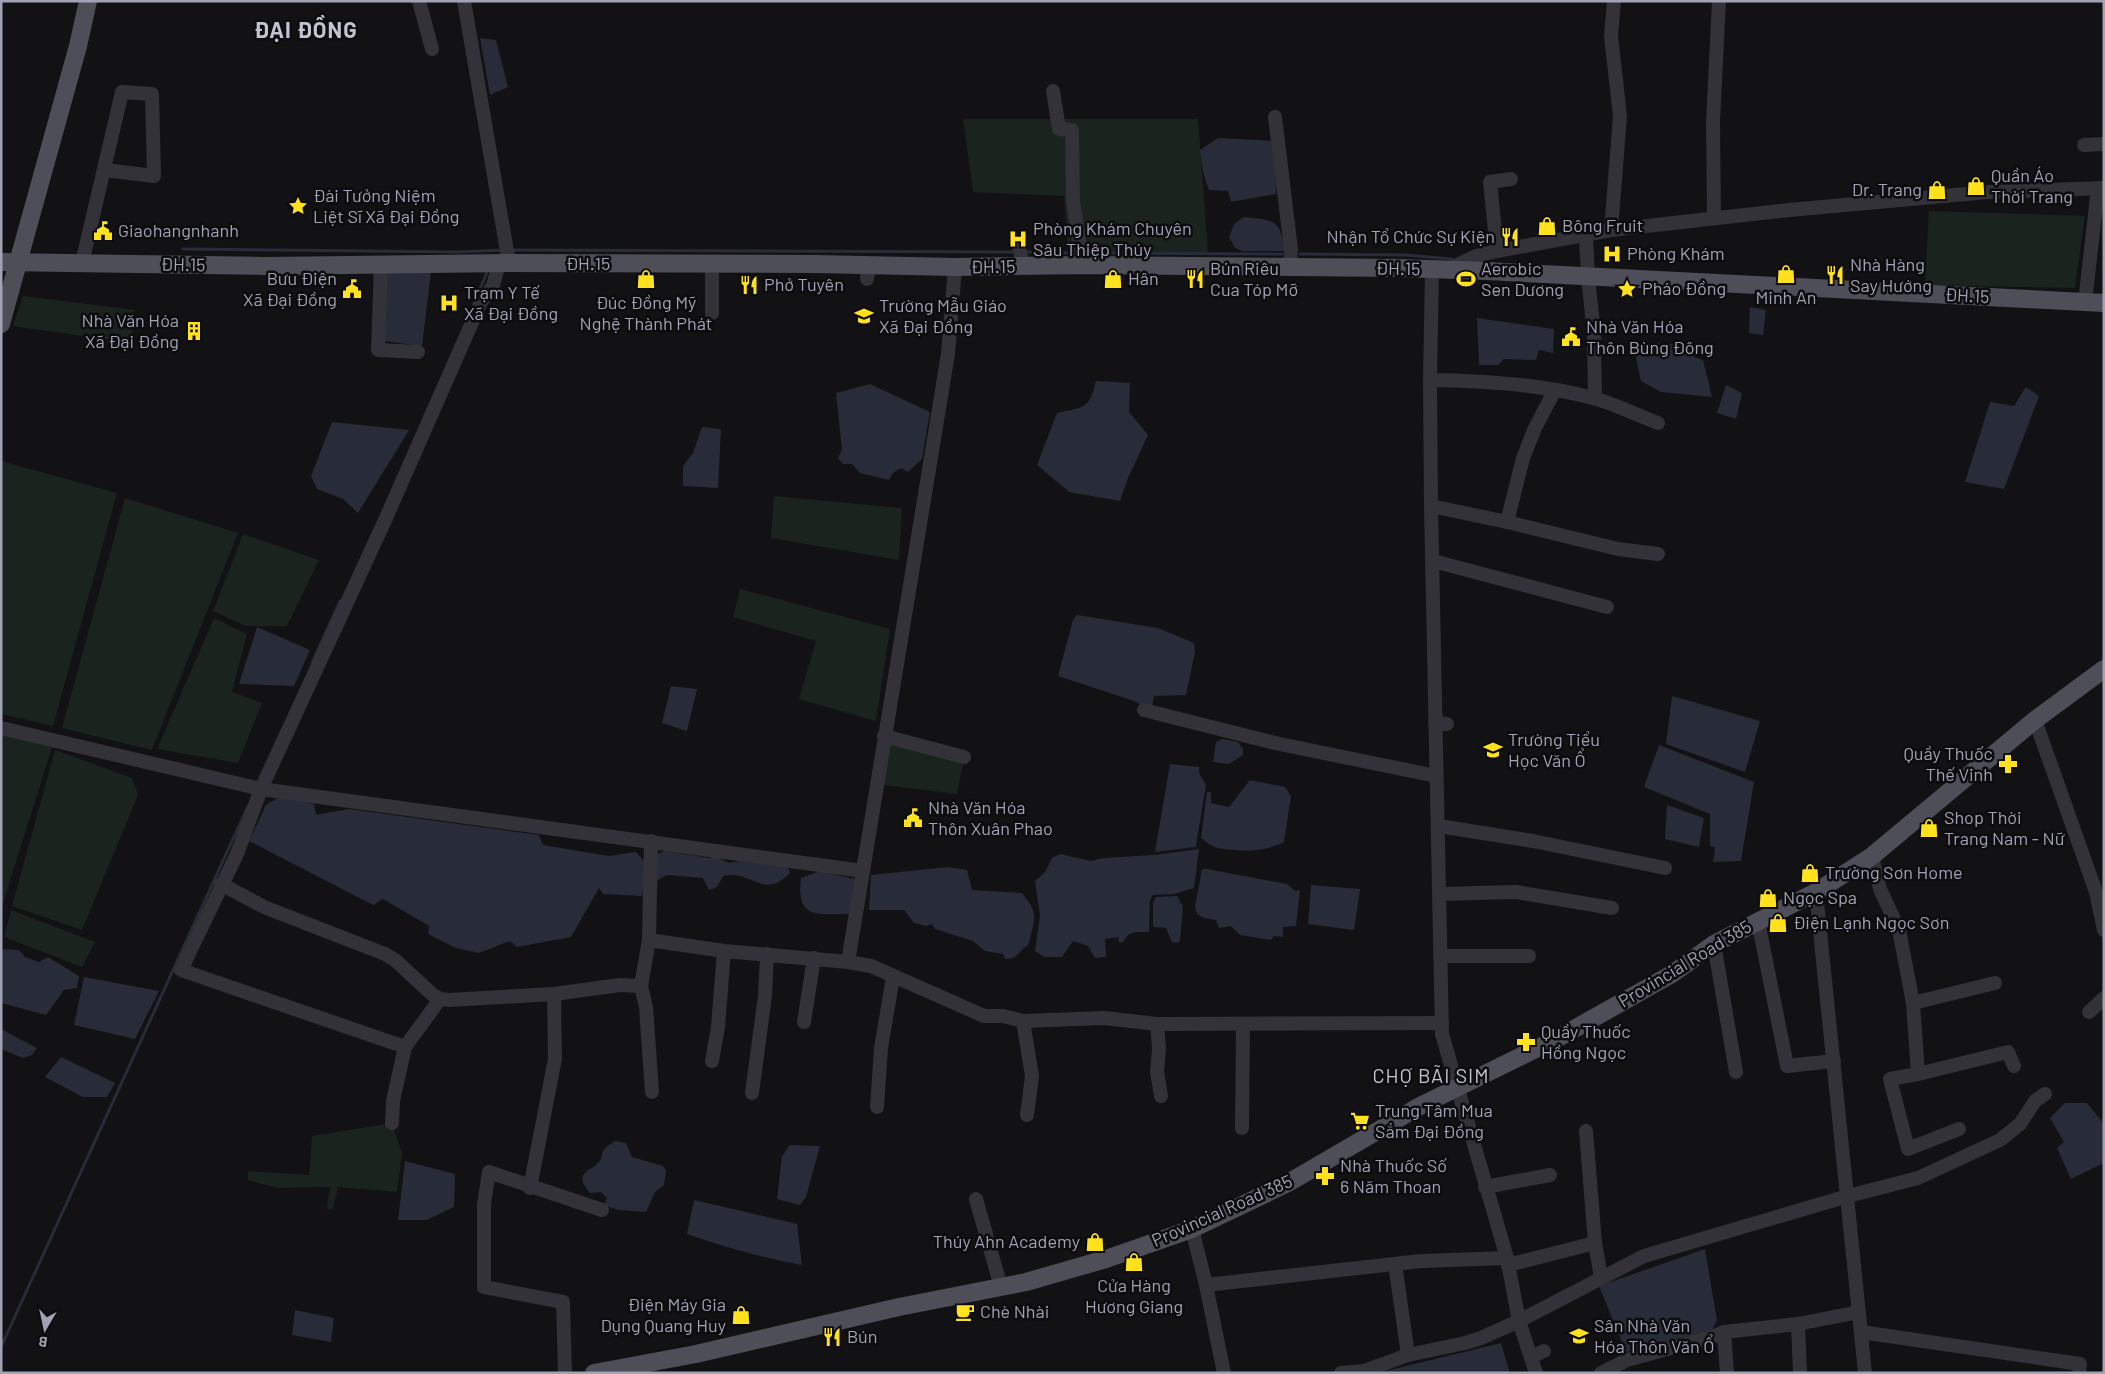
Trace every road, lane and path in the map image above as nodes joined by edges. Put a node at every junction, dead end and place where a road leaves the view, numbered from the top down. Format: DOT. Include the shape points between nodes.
graph roads {
  1 [pos="88,1"];
  2 [pos="419,1"];
  3 [pos="464,1"];
  4 [pos="1614,1"];
  5 [pos="1719,1"];
  6 [pos="432,49"];
  7 [pos="1053,91"];
  8 [pos="1275,117"];
  9 [pos="2104,144"];
  10 [pos="2084,145"];
  11 [pos="105,170"];
  12 [pos="1511,180"];
  13 [pos="2101,188"];
  14 [pos="1714,218"];
  15 [pos="1611,230"];
  16 [pos="1586,236"];
  17 [pos="1019,246"];
  18 [pos="1497,251"];
  19 [pos="9,262"];
  20 [pos="82,263"];
  21 [pos="504,263"];
  22 [pos="712,264"];
  23 [pos="380,265"];
  24 [pos="1083,265"];
  25 [pos="1023,266"];
  26 [pos="955,267"];
  27 [pos="1290,268"];
  28 [pos="1440,270"];
  29 [pos="1588,277"];
  30 [pos="2085,302"];
  31 [pos="2104,303"];
  32 [pos="712,313"];
  33 [pos="1,324"];
  34 [pos="418,352"];
  35 [pos="1430,380"];
  36 [pos="1555,390"];
  37 [pos="1595,399"];
  38 [pos="1658,423"];
  39 [pos="1431,506"];
  40 [pos="1507,522"];
  41 [pos="1658,554"];
  42 [pos="1433,561"];
  43 [pos="1608,607"];
  44 [pos="2104,668"];
  45 [pos="1144,710"];
  46 [pos="2035,720"];
  47 [pos="1,728"];
  48 [pos="884,736"];
  49 [pos="964,757"];
  50 [pos="1436,776"];
  51 [pos="261,789"];
  52 [pos="1439,826"];
  53 [pos="651,841"];
  54 [pos="1872,856"];
  55 [pos="1665,868"];
  56 [pos="863,871"];
  57 [pos="221,884"];
  58 [pos="1816,892"];
  59 [pos="1440,894"];
  60 [pos="1612,908"];
  61 [pos="1758,921"];
  62 [pos="2104,930"];
  63 [pos="649,940"];
  64 [pos="1714,944"];
  65 [pos="724,951"];
  66 [pos="767,954"];
  67 [pos="1441,956"];
  68 [pos="1529,956"];
  69 [pos="814,958"];
  70 [pos="848,962"];
  71 [pos="893,977"];
  72 [pos="1995,984"];
  73 [pos="641,986"];
  74 [pos="554,994"];
  75 [pos="2104,998"];
  76 [pos="440,999"];
  77 [pos="1913,1003"];
  78 [pos="2089,1012"];
  79 [pos="1023,1021"];
  80 [pos="804,1022"];
  81 [pos="1442,1022"];
  82 [pos="1157,1024"];
  83 [pos="1243,1025"];
  84 [pos="405,1047"];
  85 [pos="712,1061"];
  86 [pos="1834,1061"];
  87 [pos="2014,1066"];
  88 [pos="1736,1072"];
  89 [pos="1918,1074"];
  90 [pos="1456,1088"];
  91 [pos="652,1092"];
  92 [pos="752,1093"];
  93 [pos="2045,1094"];
  94 [pos="1162,1096"];
  95 [pos="877,1107"];
  96 [pos="1027,1115"];
  97 [pos="392,1122"];
  98 [pos="1242,1128"];
  99 [pos="1959,1129"];
  100 [pos="1586,1131"];
  101 [pos="1550,1175"];
  102 [pos="530,1188"];
  103 [pos="1485,1188"];
  104 [pos="1848,1196"];
  105 [pos="976,1199"];
  106 [pos="602,1210"];
  107 [pos="1192,1229"];
  108 [pos="1596,1243"];
  109 [pos="1508,1262"];
  110 [pos="1395,1264"];
  111 [pos="1601,1277"];
  112 [pos="1206,1284"];
  113 [pos="1000,1287"];
  114 [pos="1859,1312"];
  115 [pos="1519,1321"];
  116 [pos="1798,1324"];
  117 [pos="1724,1332"];
  118 [pos="1861,1332"];
  119 [pos="1544,1352"];
  120 [pos="1408,1355"];
  121 [pos="1531,1358"];
  122 [pos="1364,1372"];
  123 [pos="565,1373"];
  124 [pos="594,1373"];
  125 [pos="1224,1373"];
  126 [pos="1341,1373"];
  127 [pos="1536,1373"];
  128 [pos="1601,1373"];
  129 [pos="1726,1373"];
  130 [pos="1800,1373"];
  131 [pos="1865,1373"];
  132 [pos="2079,1373"];
  1 -- 19 [label="main road" via="78,46"];
  2 -- 6 [label="street"];
  3 -- 21 [label="street"];
  4 -- 15 [label="street" via="1611,36 1620,116"];
  5 -- 14 [label="street" via="1713,122"];
  7 -- 24 [label="street" via="1059,129 1072,130 1073,201"];
  8 -- 27 [label="street" via="1291,249"];
  9 -- 10 [label="street"];
  11 -- 11 [label="street" via="122,92 152,94 154,176"];
  11 -- 20 [label="street"];
  12 -- 18 [label="street" via="1490,182"];
  13 -- 14 [label="street" via="1988,192"];
  13 -- 30 [label="street"];
  14 -- 15 [label="street"];
  15 -- 16 [label="street"];
  16 -- 18 [label="street"];
  16 -- 29 [label="street"];
  17 -- 25 [label="street"];
  18 -- 28 [label="street"];
  19 -- 20 [label="main road, ĐH.15 / ĐH.15"];
  19 -- 33 [label="main road"];
  20 -- 23 [label="main road, ĐH.15 / ĐH.15" via="306,268"];
  21 -- 22 [label="main road, ĐH.15 / ĐH.15"];
  21 -- 23 [label="main road, ĐH.15 / ĐH.15" via="450,268"];
  21 -- 51 [label="street" via="481,302"];
  22 -- 26 [label="main road, ĐH.15 / ĐH.15" via="868,272"];
  22 -- 32 [label="street"];
  23 -- 34 [label="street" via="378,350"];
  24 -- 25 [label="main road, ĐH.15 / ĐH.15"];
  24 -- 27 [label="main road, ĐH.15 / ĐH.15"];
  25 -- 26 [label="main road, ĐH.15 / ĐH.15"];
  26 -- 48 [label="street" via="948,354"];
  27 -- 28 [label="main road, ĐH.15 / ĐH.15"];
  28 -- 29 [label="main road, ĐH.15 / ĐH.15"];
  28 -- 35 [label="street"];
  29 -- 30 [label="main road, ĐH.15 / ĐH.15"];
  29 -- 37 [label="street" via="1594,334"];
  30 -- 31 [label="main road, ĐH.15 / ĐH.15"];
  35 -- 36 [label="street"];
  35 -- 39 [label="street"];
  36 -- 37 [label="street"];
  36 -- 40 [label="street" via="1523,458"];
  37 -- 38 [label="street"];
  39 -- 40 [label="street"];
  39 -- 42 [label="street"];
  40 -- 41 [label="street" via="1618,549"];
  42 -- 43 [label="street"];
  42 -- 50 [label="street" via="1441,724"];
  44 -- 46 [label="main road, Provincial Road 385"];
  45 -- 50 [label="street" via="1275,743"];
  46 -- 54 [label="main road, Provincial Road 385"];
  46 -- 62 [label="street" via="2096,892"];
  47 -- 51 [label="street"];
  48 -- 49 [label="street"];
  48 -- 56 [label="street"];
  50 -- 52 [label="street"];
  51 -- 53 [label="street"];
  51 -- 57 [label="street" via="237,854"];
  52 -- 55 [label="street"];
  52 -- 59 [label="street"];
  53 -- 56 [label="street"];
  53 -- 63 [label="street"];
  54 -- 58 [label="main road, Provincial Road 385"];
  54 -- 77 [label="street" via="1880,889 1899,930"];
  56 -- 70 [label="street"];
  57 -- 76 [label="street" via="264,907 385,954"];
  57 -- 84 [label="street" via="181,970"];
  58 -- 61 [label="main road, Provincial Road 385"];
  58 -- 86 [label="street"];
  59 -- 60 [label="street" via="1516,892"];
  59 -- 67 [label="street"];
  61 -- 64 [label="main road, Provincial Road 385"];
  61 -- 86 [label="street" via="1787,1066"];
  63 -- 65 [label="street"];
  63 -- 73 [label="street"];
  64 -- 88 [label="street"];
  64 -- 90 [label="main road, Provincial Road 385" via="1672,974 1565,1034"];
  65 -- 66 [label="street"];
  65 -- 85 [label="street"];
  66 -- 69 [label="street"];
  66 -- 92 [label="street" via="765,996"];
  67 -- 68 [label="street"];
  67 -- 81 [label="street"];
  69 -- 70 [label="street"];
  69 -- 80 [label="street"];
  70 -- 71 [label="street" via="871,966"];
  71 -- 79 [label="street" via="984,1016 1004,1016"];
  71 -- 95 [label="street" via="881,1048"];
  72 -- 77 [label="street"];
  73 -- 74 [label="street"];
  73 -- 91 [label="street" via="646,1007"];
  74 -- 76 [label="street"];
  74 -- 102 [label="street" via="555,1059"];
  75 -- 78 [label="street"];
  76 -- 84 [label="street"];
  77 -- 89 [label="street"];
  79 -- 82 [label="street" via="1104,1018"];
  79 -- 96 [label="street" via="1032,1076"];
  81 -- 83 [label="street"];
  81 -- 90 [label="street"];
  82 -- 83 [label="street"];
  82 -- 94 [label="street" via="1157,1072"];
  83 -- 98 [label="street"];
  84 -- 97 [label="street"];
  86 -- 104 [label="street"];
  87 -- 89 [label="street" via="2008,1052"];
  89 -- 99 [label="street" via="1890,1079 1908,1150"];
  90 -- 103 [label="street"];
  90 -- 107 [label="main road, Provincial Road 385" via="1288,1182"];
  93 -- 104 [label="street" via="2020,1124 2000,1140 1918,1178"];
  100 -- 108 [label="street"];
  101 -- 103 [label="street"];
  102 -- 106 [label="street"];
  102 -- 123 [label="street" via="489,1172 484,1204 484,1286 563,1302"];
  103 -- 109 [label="street"];
  104 -- 111 [label="street" via="1644,1256"];
  104 -- 114 [label="street"];
  105 -- 113 [label="street"];
  107 -- 112 [label="street"];
  107 -- 113 [label="main road, Provincial Road 385" via="1106,1259"];
  108 -- 109 [label="street"];
  108 -- 111 [label="street"];
  109 -- 110 [label="street" via="1421,1261"];
  109 -- 115 [label="street"];
  110 -- 112 [label="street"];
  110 -- 120 [label="street"];
  111 -- 115 [label="street"];
  112 -- 125 [label="street"];
  113 -- 124 [label="main road, Provincial Road 385" via="696,1354"];
  114 -- 116 [label="street"];
  114 -- 118 [label="street"];
  115 -- 120 [label="street" via="1465,1343"];
  115 -- 121 [label="street"];
  116 -- 117 [label="street"];
  116 -- 130 [label="street"];
  117 -- 128 [label="street" via="1627,1360"];
  117 -- 129 [label="street"];
  118 -- 131 [label="street"];
  118 -- 132 [label="street" via="2080,1364"];
  119 -- 121 [label="street"];
  120 -- 122 [label="street"];
  121 -- 127 [label="street"];
  122 -- 126 [label="street"];
}
